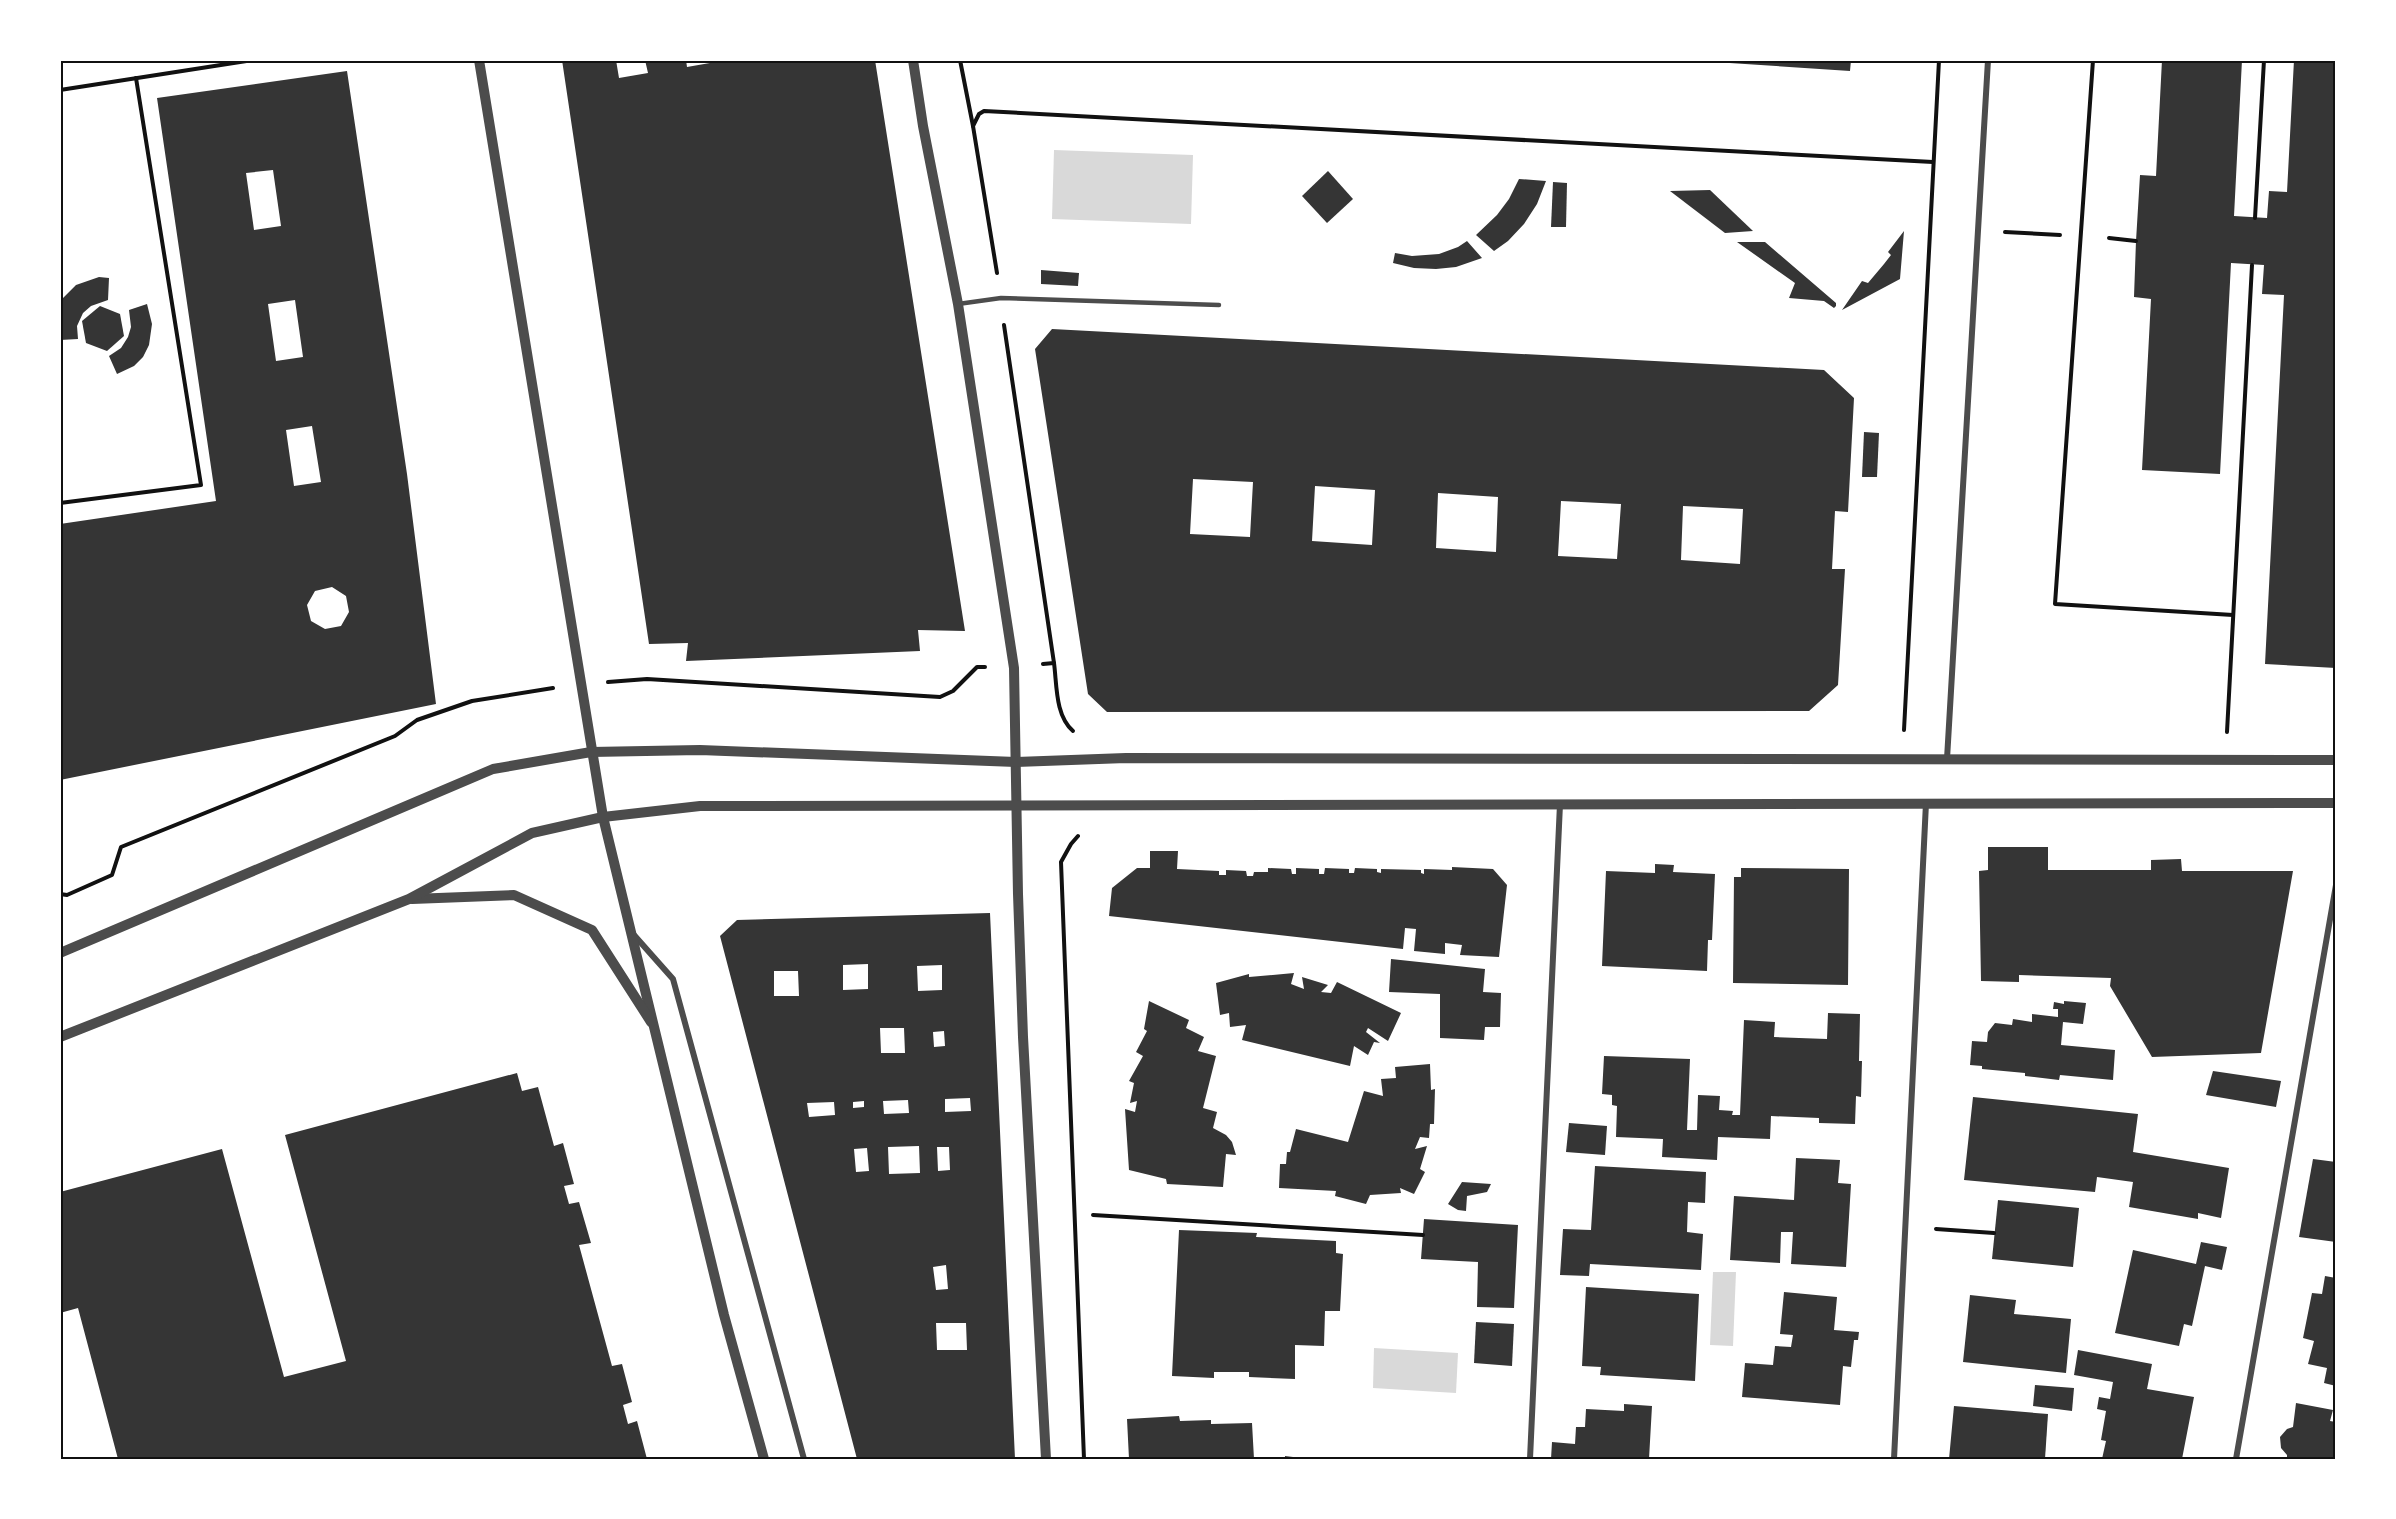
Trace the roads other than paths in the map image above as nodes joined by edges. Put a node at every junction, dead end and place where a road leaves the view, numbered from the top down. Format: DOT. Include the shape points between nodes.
graph roads {
  1 [pos="478,60"];
  2 [pos="913,60"];
  3 [pos="1988,60"];
  4 [pos="958,304"];
  5 [pos="1219,305"];
  6 [pos="591,752"];
  7 [pos="1947,759"];
  8 [pos="2336,760"];
  9 [pos="1016,762"];
  10 [pos="1926,802"];
  11 [pos="2336,803"];
  12 [pos="1560,804"];
  13 [pos="1017,805"];
  14 [pos="603,817"];
  15 [pos="2336,885"];
  16 [pos="409,899"];
  17 [pos="630,930"];
  18 [pos="60,953"];
  19 [pos="656,1030"];
  20 [pos="60,1038"];
  21 [pos="764,1459"];
  22 [pos="804,1459"];
  23 [pos="1046,1459"];
  24 [pos="1530,1459"];
  25 [pos="1894,1459"];
  26 [pos="2236,1459"];
  1 -- 6 [label="street"];
  2 -- 4 [label="street"];
  3 -- 7 [label="street"];
  4 -- 5 [label="lane" via="1001,298"];
  4 -- 9 [label="street" via="1014,668"];
  6 -- 9 [label="street" via="700,750"];
  6 -- 14 [label="street"];
  6 -- 18 [label="street" via="493,769"];
  7 -- 8 [label="street"];
  7 -- 9 [label="street"];
  9 -- 13 [label="street"];
  10 -- 11 [label="street"];
  10 -- 12 [label="street"];
  10 -- 25 [label="street"];
  12 -- 13 [label="street"];
  12 -- 24 [label="street"];
  13 -- 14 [label="street" via="700,806"];
  13 -- 23 [label="street" via="1023,1037"];
  14 -- 16 [label="street" via="532,833"];
  14 -- 17 [label="street"];
  15 -- 26 [label="street"];
  16 -- 19 [label="street" via="514,895 592,930"];
  16 -- 20 [label="street"];
  17 -- 19 [label="street"];
  17 -- 22 [label="street" via="673,979"];
  19 -- 21 [label="street" via="724,1315"];
}
